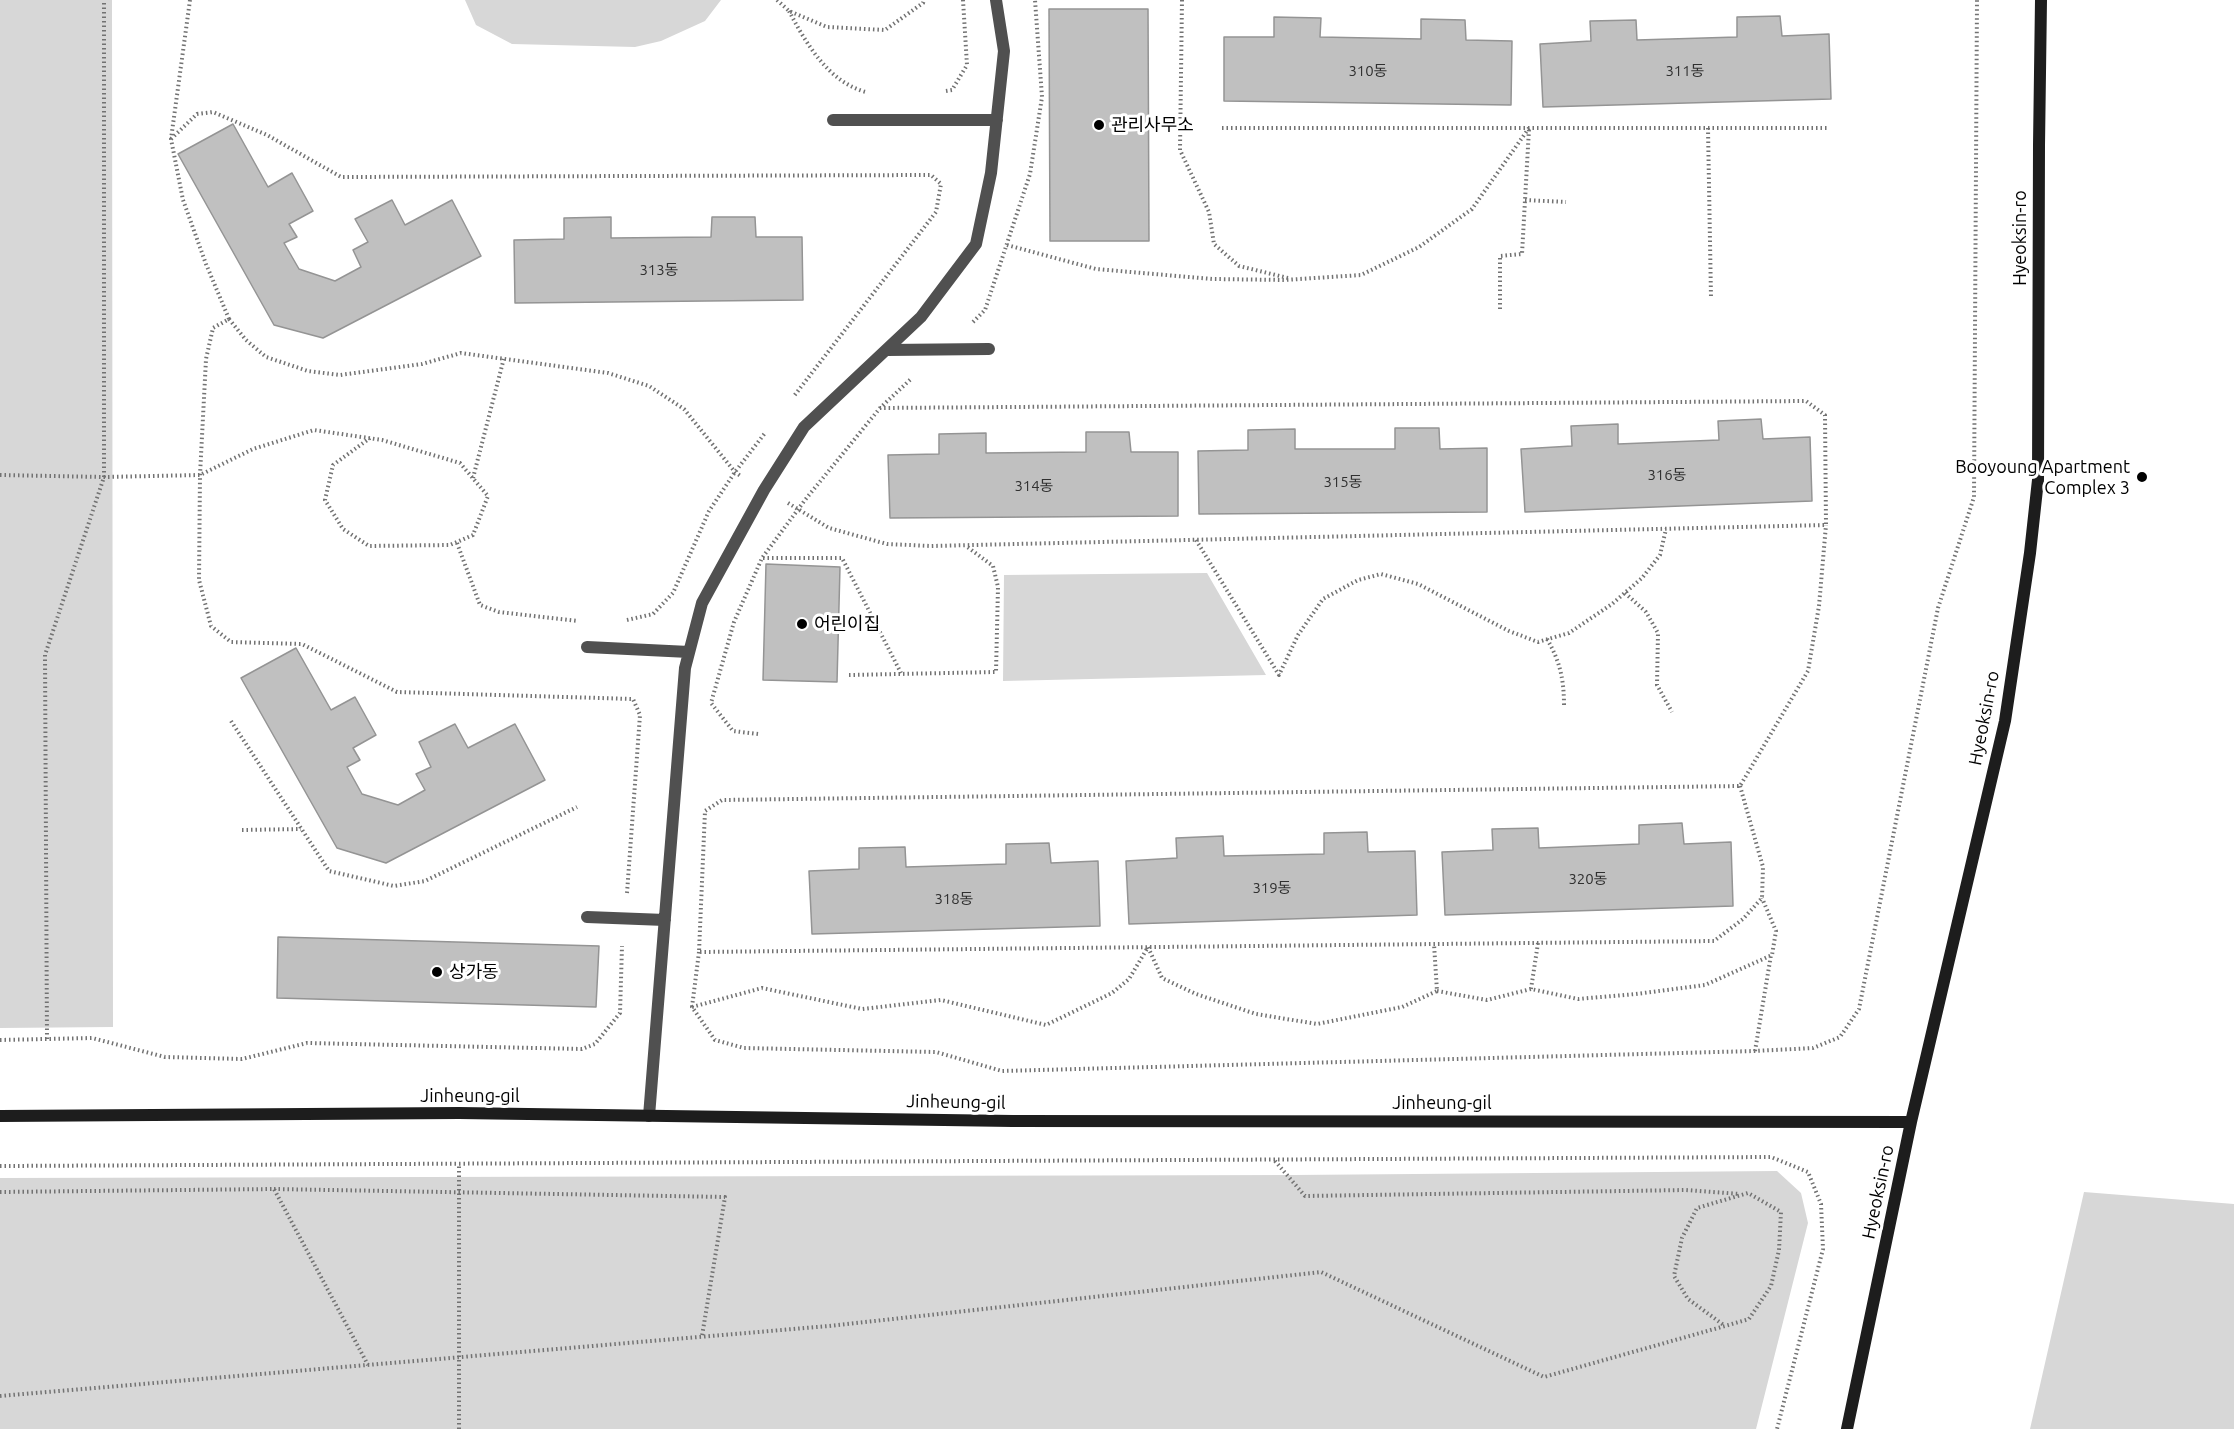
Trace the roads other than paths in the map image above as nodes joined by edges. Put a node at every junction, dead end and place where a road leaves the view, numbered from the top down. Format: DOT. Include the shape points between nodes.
graph roads {
  1 [pos="996,0"];
  2 [pos="2041,0"];
  3 [pos="833,120"];
  4 [pos="997,120"];
  5 [pos="989,349"];
  6 [pos="887,350"];
  7 [pos="587,647"];
  8 [pos="689,652"];
  9 [pos="587,917"];
  10 [pos="665,920"];
  11 [pos="0,1116"];
  12 [pos="649,1116"];
  13 [pos="1911,1122"];
  14 [pos="1847,1429"];
  1 -- 4 [label="street" via="1004,51"];
  2 -- 13 [label="street, Hyeoksin-ro" via="2038,480 2030,553 2005,721"];
  3 -- 4 [label="street"];
  4 -- 6 [label="street" via="976,244 921,317"];
  5 -- 6 [label="street"];
  6 -- 8 [label="street" via="804,427 764,489 702,603"];
  7 -- 8 [label="street"];
  8 -- 10 [label="street"];
  9 -- 10 [label="street"];
  10 -- 12 [label="street"];
  11 -- 12 [label="street, Jinheung-gil" via="459,1113"];
  12 -- 13 [label="street, Jinheung-gil" via="1013,1121"];
  13 -- 14 [label="street, Hyeoksin-ro"];
}
